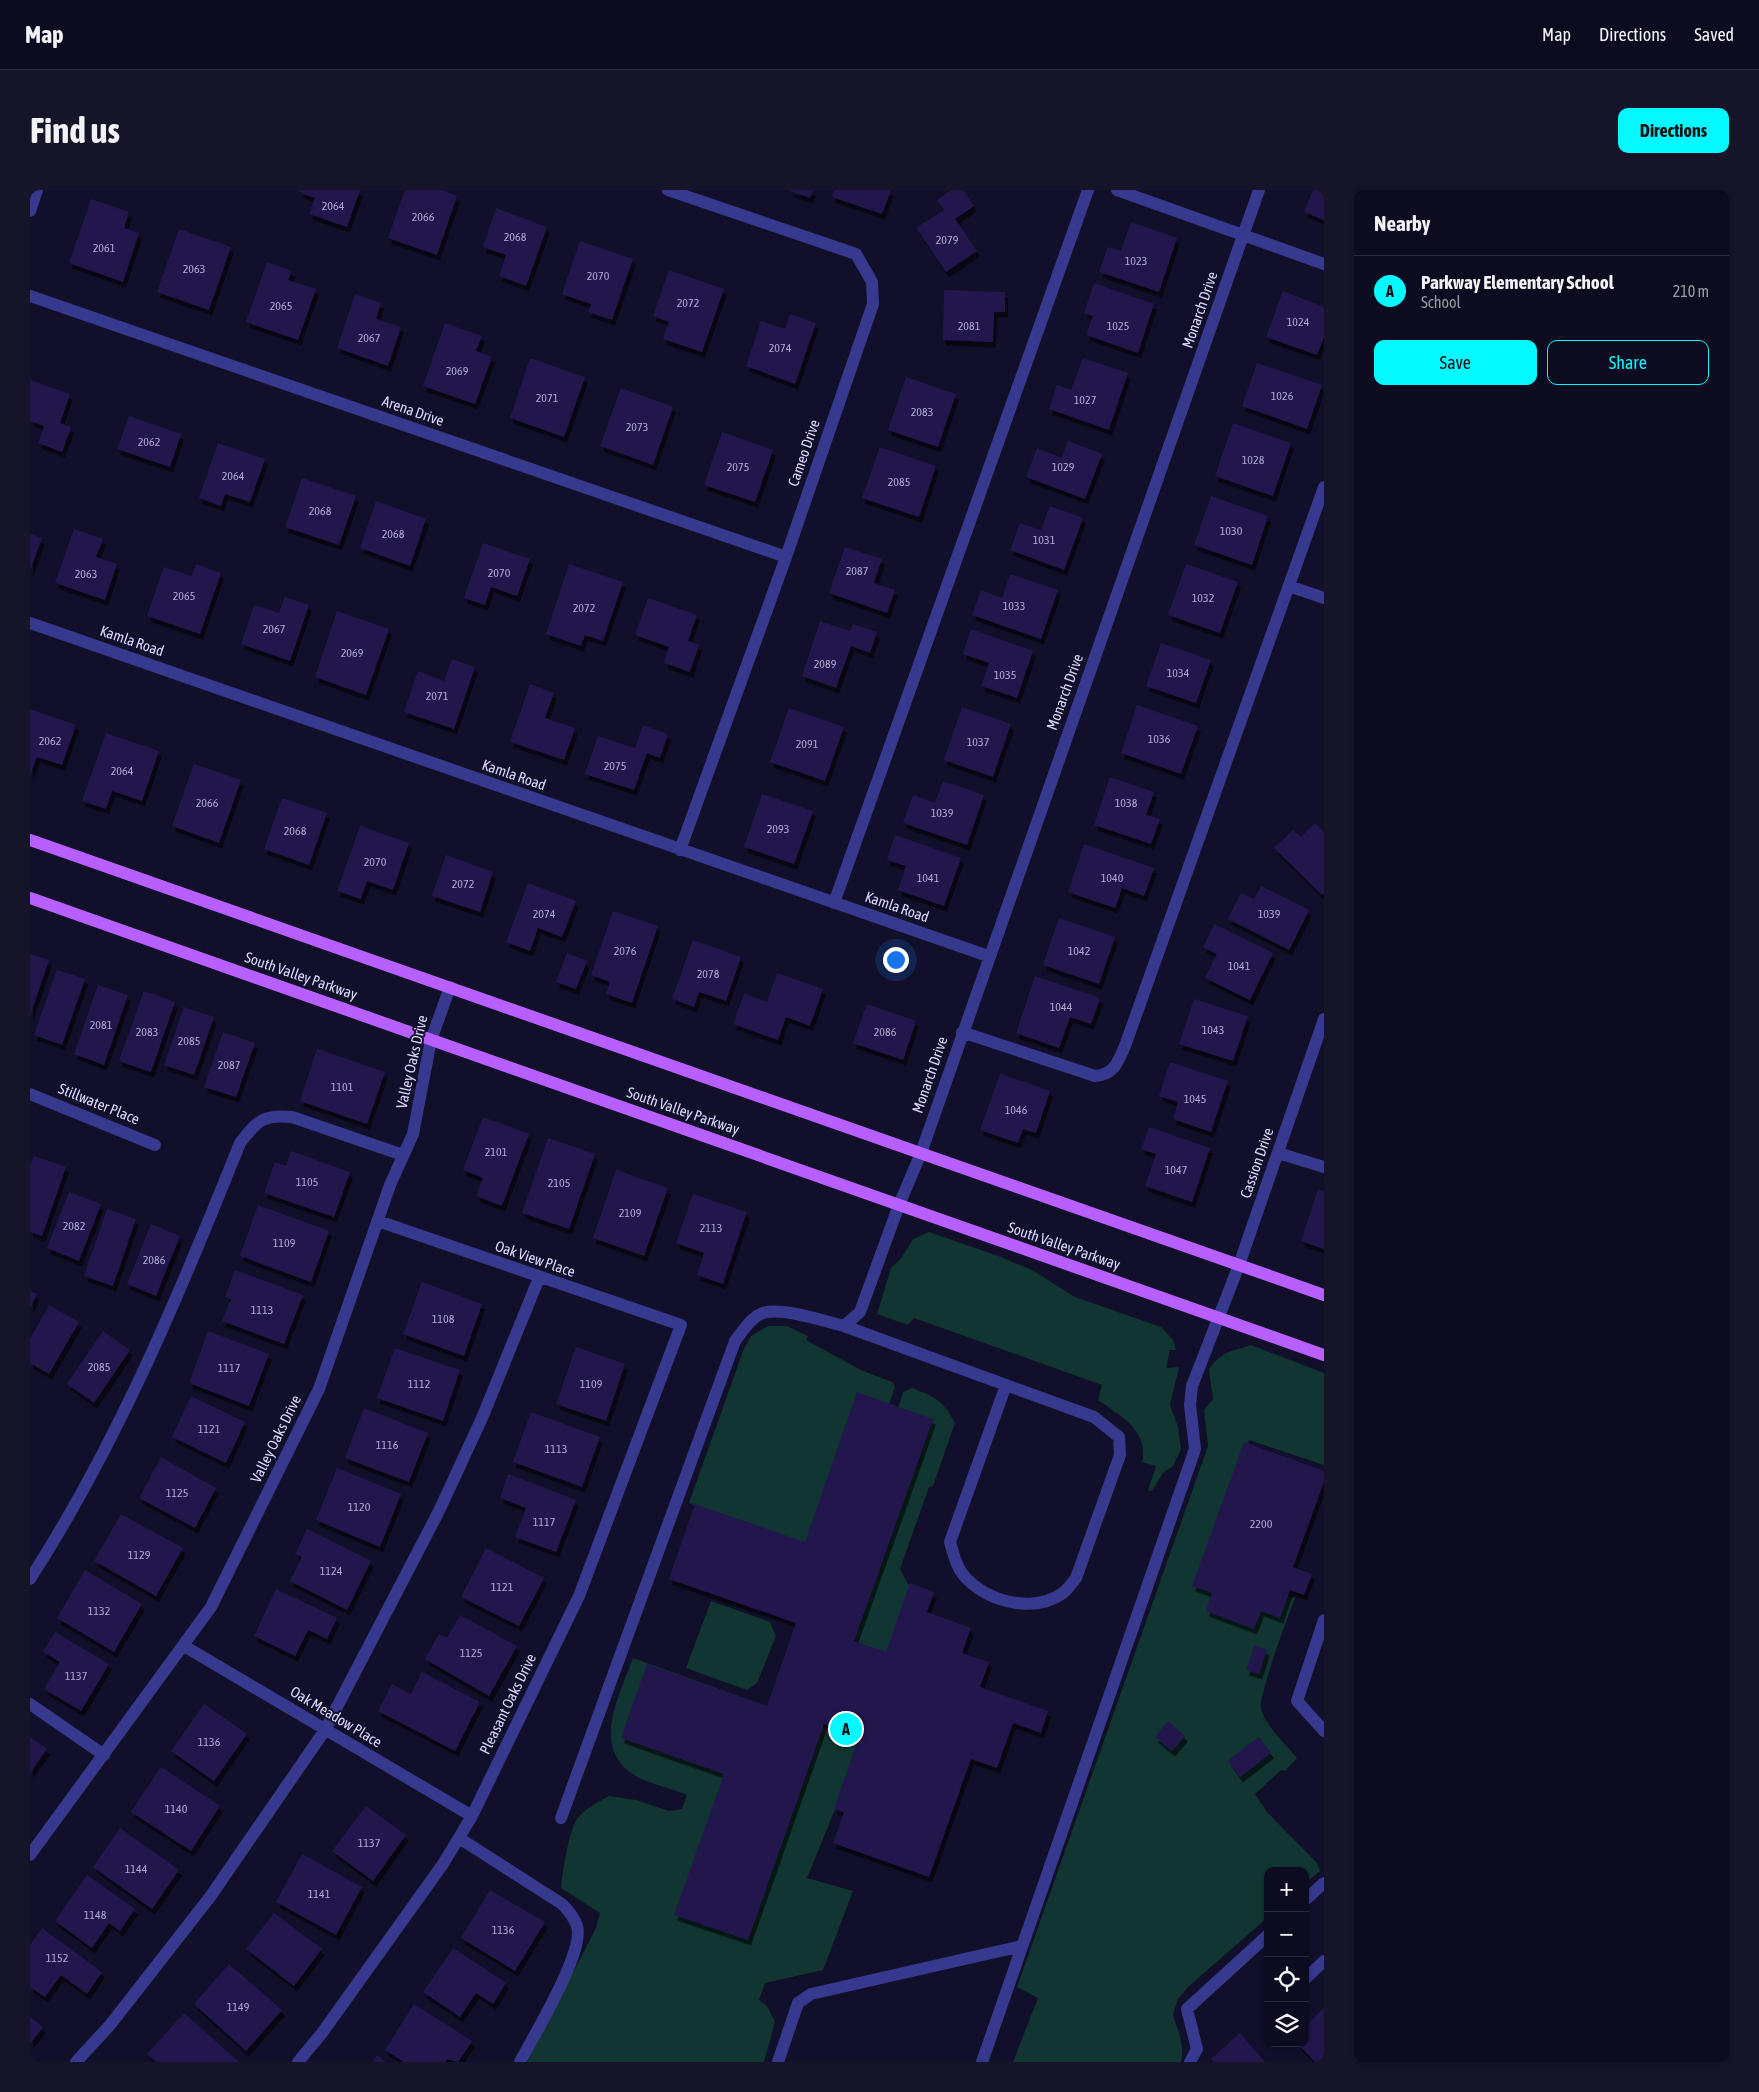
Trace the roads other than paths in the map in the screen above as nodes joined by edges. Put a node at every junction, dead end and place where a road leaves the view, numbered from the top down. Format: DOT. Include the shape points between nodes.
graph roads {
  1 [pos="37,190"];
  2 [pos="668,190"];
  3 [pos="1088,190"];
  4 [pos="1117,190"];
  5 [pos="1259,190"];
  6 [pos="30,210"];
  7 [pos="1244,235"];
  8 [pos="1324,264"];
  9 [pos="30,296"];
  10 [pos="1324,487"];
  11 [pos="786,557"];
  12 [pos="1289,586"];
  13 [pos="1324,598"];
  14 [pos="30,622"];
  15 [pos="30,840"];
  16 [pos="680,850"];
  17 [pos="30,898"];
  18 [pos="834,903"];
  19 [pos="988,956"];
  20 [pos="450,988"];
  21 [pos="1324,1019"];
  22 [pos="962,1032"];
  23 [pos="431,1040"];
  24 [pos="30,1094"];
  25 [pos="155,1144"];
  26 [pos="920,1153"];
  27 [pos="1278,1153"];
  28 [pos="403,1155"];
  29 [pos="1324,1167"];
  30 [pos="898,1205"];
  31 [pos="378,1221"];
  32 [pos="1239,1265"];
  33 [pos="539,1278"];
  34 [pos="1324,1295"];
  35 [pos="1218,1317"];
  36 [pos="681,1325"];
  37 [pos="844,1326"];
  38 [pos="1324,1355"];
  39 [pos="1006,1385"];
  40 [pos="30,1579"];
  41 [pos="1324,1620"];
  42 [pos="184,1646"];
  43 [pos="30,1704"];
  44 [pos="325,1730"];
  45 [pos="1324,1731"];
  46 [pos="104,1755"];
  47 [pos="472,1816"];
  48 [pos="561,1818"];
  49 [pos="458,1838"];
  50 [pos="30,1855"];
  51 [pos="1324,1883"];
  52 [pos="1309,1896"];
  53 [pos="1264,1939"];
  54 [pos="1022,1946"];
  55 [pos="1324,1961"];
  56 [pos="1309,1975"];
  57 [pos="76,2062"];
  58 [pos="298,2062"];
  59 [pos="520,2062"];
  60 [pos="778,2062"];
  61 [pos="982,2062"];
  62 [pos="1190,2062"];
  1 -- 6 [label="street"];
  2 -- 11 [label="street, Cameo Drive" via="856,254 872,282 873,304"];
  3 -- 18 [label="street"];
  4 -- 7 [label="street"];
  5 -- 7 [label="street, Monarch Drive"];
  7 -- 8 [label="street"];
  7 -- 19 [label="street, Monarch Drive"];
  9 -- 11 [label="street, Arena Drive"];
  10 -- 12 [label="street"];
  11 -- 16 [label="street, Cameo Drive"];
  12 -- 13 [label="street"];
  12 -- 22 [label="street" via="1115,1068 1106,1075 1095,1076"];
  14 -- 16 [label="street, Kamla Road"];
  15 -- 20 [label="main road"];
  16 -- 18 [label="street, Kamla Road"];
  17 -- 23 [label="main road, South Valley Parkway"];
  18 -- 19 [label="street, Kamla Road"];
  19 -- 22 [label="street, Monarch Drive"];
  20 -- 23 [label="street, Valley Oaks Drive"];
  20 -- 26 [label="main road"];
  21 -- 27 [label="street, Cassion Drive"];
  22 -- 26 [label="street, Monarch Drive"];
  23 -- 28 [label="street, Valley Oaks Drive" via="413,1134"];
  23 -- 30 [label="main road, South Valley Parkway"];
  24 -- 25 [label="street, Stillwater Place"];
  26 -- 30 [label="street, Monarch Drive"];
  26 -- 32 [label="main road"];
  27 -- 29 [label="street"];
  27 -- 32 [label="street, Cassion Drive"];
  28 -- 31 [label="street, Valley Oaks Drive"];
  28 -- 40 [label="street" via="292,1117 275,1115 254,1124 240,1144 157,1345 57,1538"];
  30 -- 35 [label="main road, South Valley Parkway"];
  30 -- 37 [label="street, Monarch Drive" via="860,1312"];
  31 -- 33 [label="street, Oak View Place"];
  31 -- 42 [label="street, Valley Oaks Drive" via="319,1389 211,1607"];
  32 -- 34 [label="main road"];
  32 -- 35 [label="street, Cassion Drive"];
  33 -- 36 [label="street, Oak View Place"];
  33 -- 44 [label="street" via="482,1418 439,1511"];
  35 -- 38 [label="main road, South Valley Parkway"];
  35 -- 54 [label="street, Cassion Drive" via="1192,1386 1190,1405 1194,1449"];
  36 -- 47 [label="street, Pleasant Oaks Drive" via="579,1596"];
  37 -- 39 [label="street"];
  37 -- 48 [label="street" via="781,1312 762,1313 735,1341"];
  39 -- 39 [label="street" via="1094,1417 1119,1437 1120,1455 1076,1578 1064,1592 1046,1602 1024,1604 986,1593 967,1579 955,1560 950,1542"];
  41 -- 45 [label="street" via="1296,1701"];
  42 -- 44 [label="street, Oak Meadow Place"];
  42 -- 46 [label="street, Valley Oaks Drive"];
  43 -- 46 [label="street"];
  44 -- 47 [label="street, Oak Meadow Place"];
  44 -- 57 [label="street" via="210,1897 110,2025"];
  46 -- 50 [label="street, Valley Oaks Drive"];
  47 -- 49 [label="street, Pleasant Oaks Drive"];
  49 -- 58 [label="street, Pleasant Oaks Drive" via="328,2025"];
  49 -- 59 [label="street" via="562,1904 577,1926 578,1940 571,1963"];
  51 -- 52 [label="street"];
  53 -- 62 [label="street" via="1187,2009 1197,2049"];
  54 -- 60 [label="street" via="811,1994 798,2003"];
  54 -- 61 [label="street, Cassion Drive"];
  55 -- 56 [label="street"];
}
